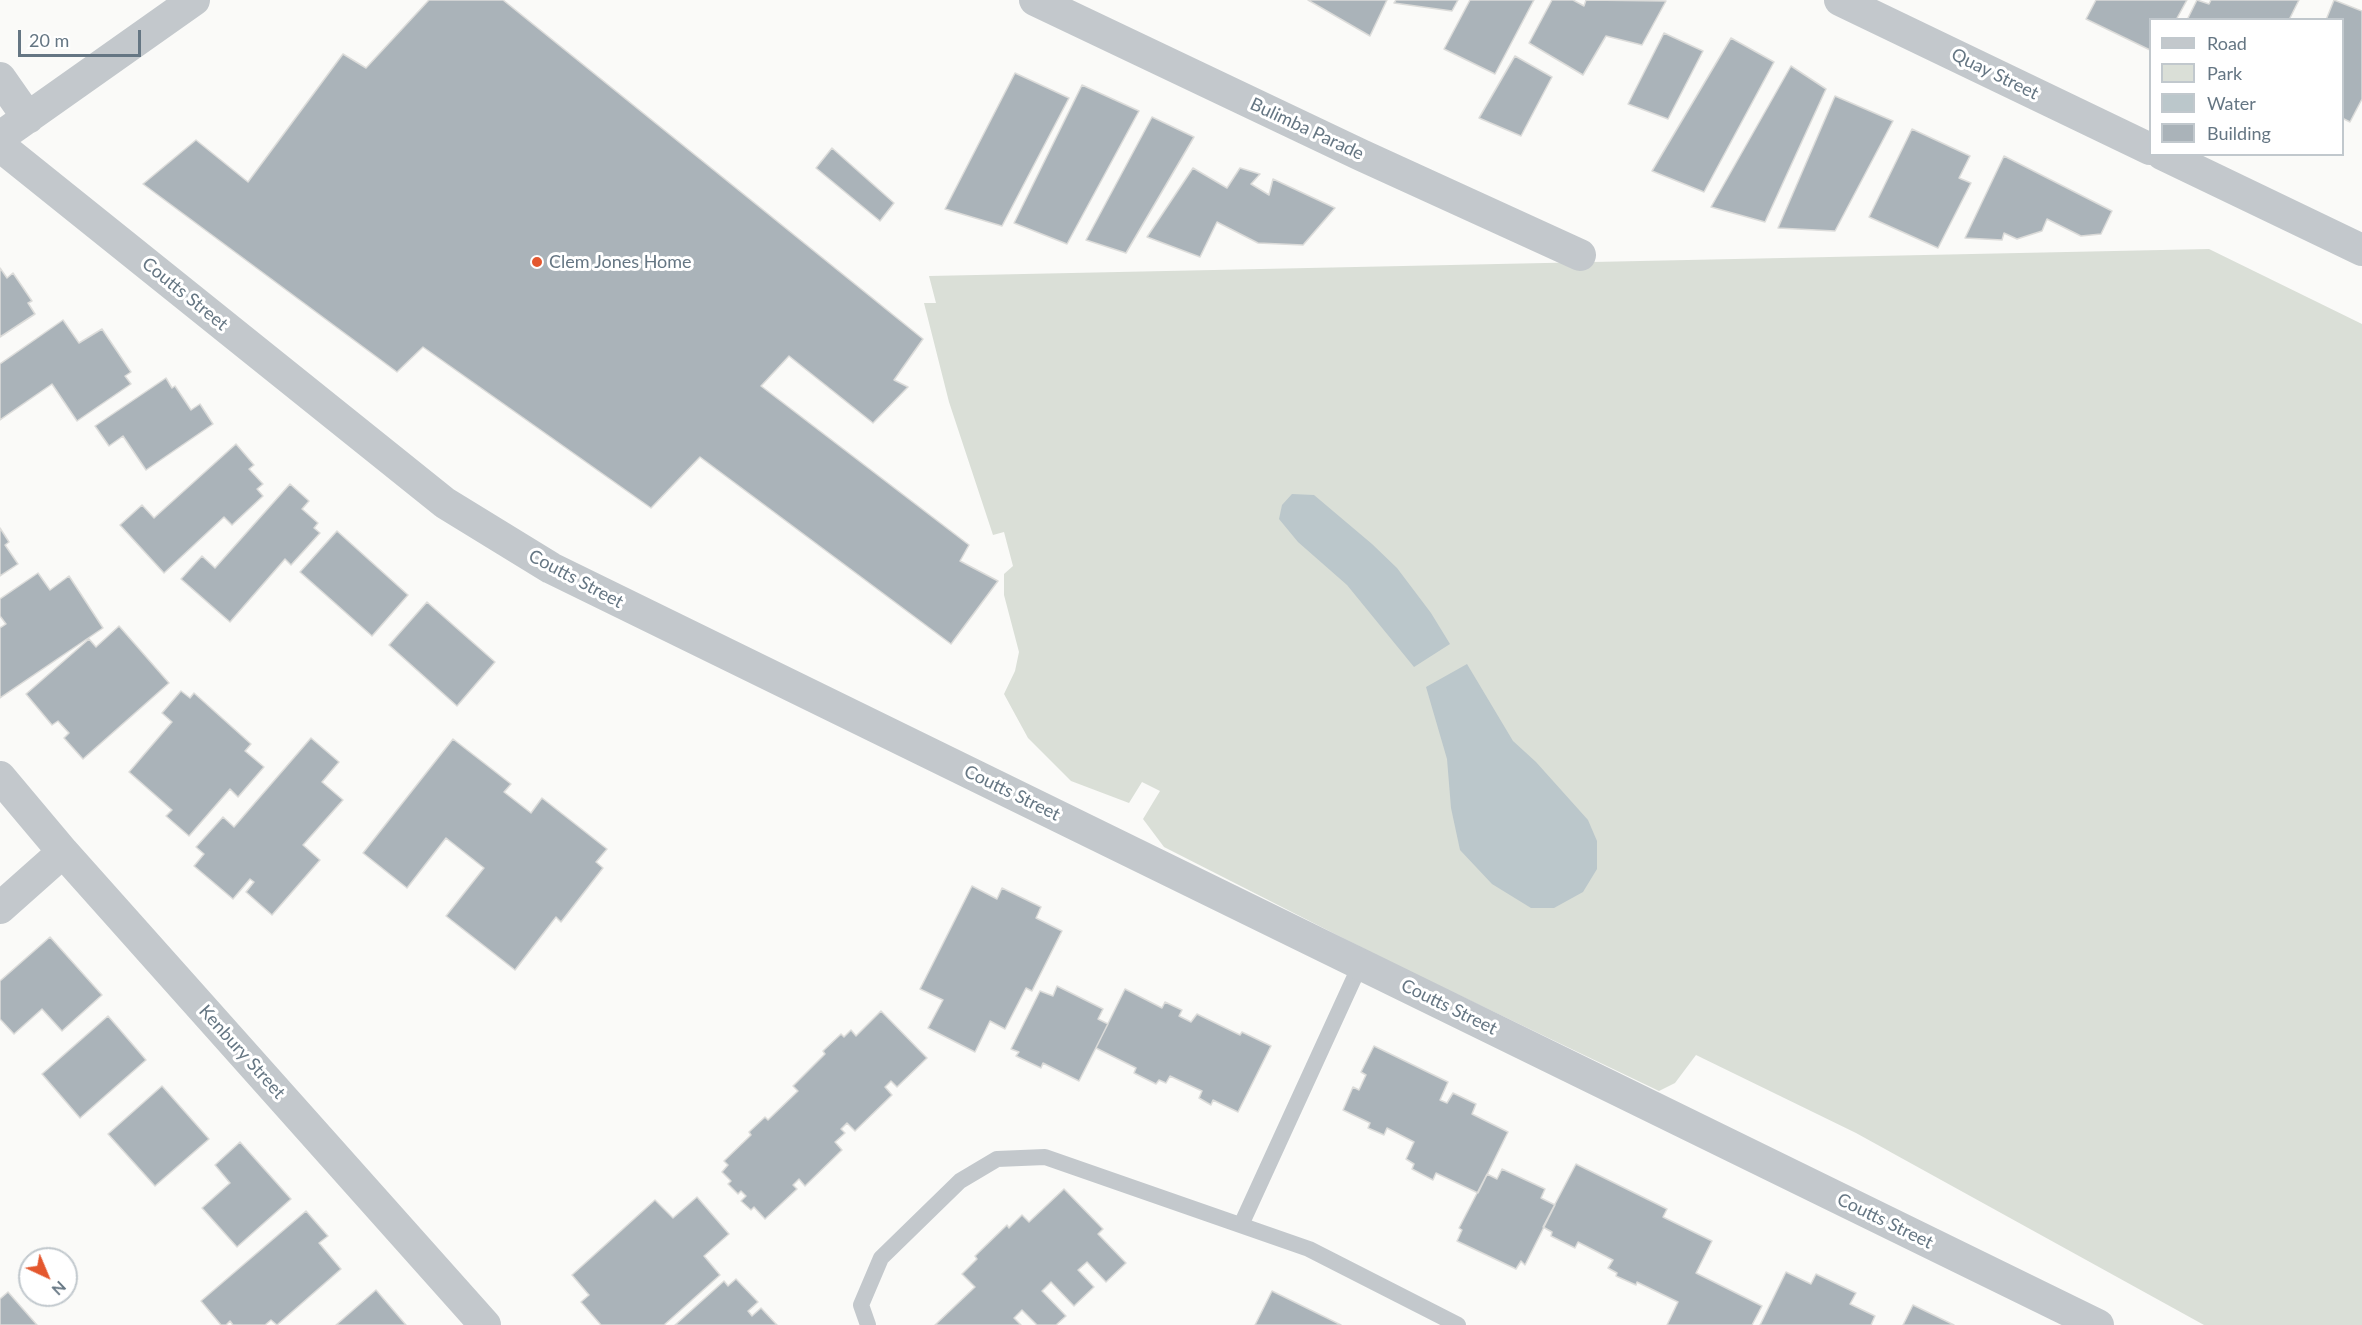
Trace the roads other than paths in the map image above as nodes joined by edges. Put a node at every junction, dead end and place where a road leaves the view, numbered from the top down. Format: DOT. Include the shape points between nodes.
graph roads {
  1 [pos="194,0"];
  2 [pos="1035,0"];
  3 [pos="1839,0"];
  4 [pos="0,78"];
  5 [pos="28,118"];
  6 [pos="0,137"];
  7 [pos="0,146"];
  8 [pos="2149,148"];
  9 [pos="2166,156"];
  10 [pos="2362,250"];
  11 [pos="1580,255"];
  12 [pos="0,777"];
  13 [pos="63,852"];
  14 [pos="0,908"];
  15 [pos="1361,963"];
  16 [pos="1241,1225"];
  17 [pos="485,1325"];
  18 [pos="868,1325"];
  19 [pos="1458,1325"];
  20 [pos="2098,1325"];
  1 -- 5 [label="street"];
  2 -- 11 [label="street, Bulimba Parade"];
  3 -- 8 [label="street, Quay Street"];
  4 -- 5 [label="street"];
  5 -- 6 [label="street"];
  7 -- 15 [label="street, Coutts Street" via="445,503 551,568"];
  9 -- 10 [label="street"];
  12 -- 13 [label="street, Kenbury Street"];
  13 -- 14 [label="street"];
  13 -- 17 [label="street, Kenbury Street"];
  15 -- 16 [label="lane"];
  15 -- 20 [label="street, Coutts Street"];
  16 -- 18 [label="lane" via="1046,1157 997,1159 960,1181 881,1258 861,1305"];
  16 -- 19 [label="lane" via="1309,1249"];
}
